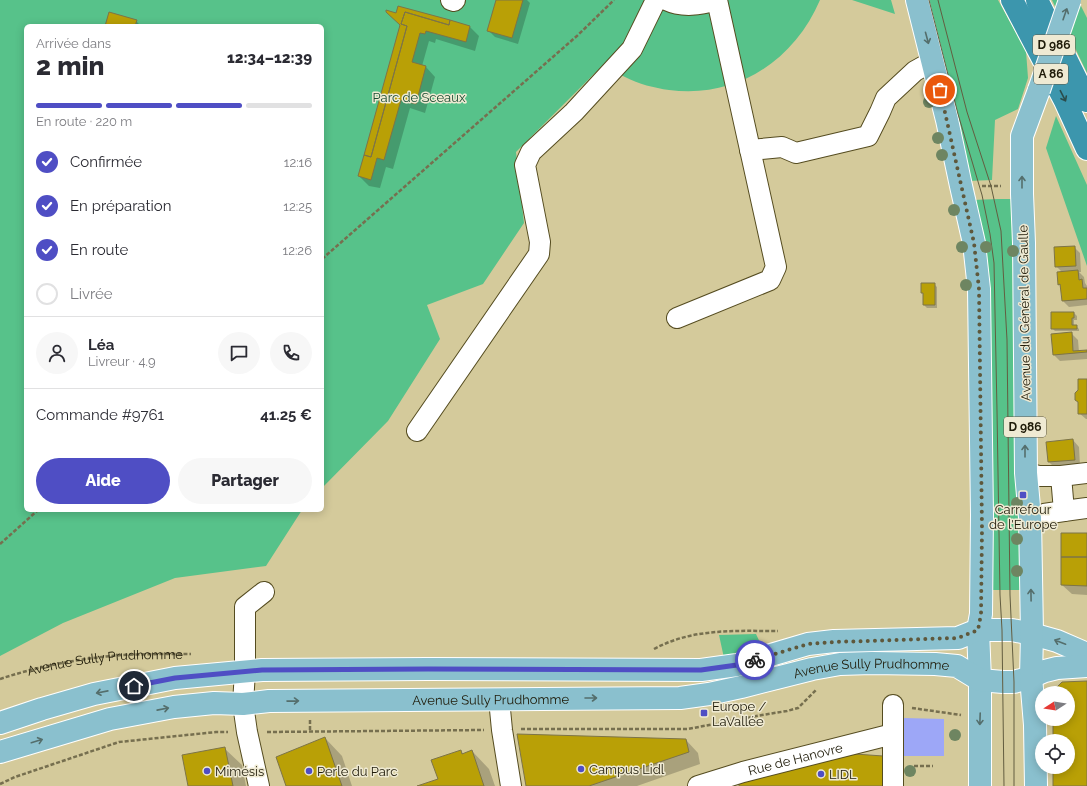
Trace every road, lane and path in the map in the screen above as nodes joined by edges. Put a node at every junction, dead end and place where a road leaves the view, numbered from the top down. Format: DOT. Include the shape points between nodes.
graph roads {
  1 [pos="451,0"];
  2 [pos="455,0"];
  3 [pos="614,0"];
  4 [pos="917,0"];
  5 [pos="1012,0"];
  6 [pos="1037,0"];
  7 [pos="1070,0"];
  8 [pos="665,1"];
  9 [pos="933,61"];
  10 [pos="1087,101"];
  11 [pos="1087,149"];
  12 [pos="750,150"];
  13 [pos="1022,185"];
  14 [pos="961,186"];
  15 [pos="324,257"];
  16 [pos="677,318"];
  17 [pos="417,431"];
  18 [pos="1026,473"];
  19 [pos="1087,473"];
  20 [pos="1061,476"];
  21 [pos="1087,508"];
  22 [pos="1064,511"];
  23 [pos="36,512"];
  24 [pos="1030,518"];
  25 [pos="0,544"];
  26 [pos="264,592"];
  27 [pos="978,630"];
  28 [pos="784,631"];
  29 [pos="1032,634"];
  30 [pos="650,651"];
  31 [pos="195,654"];
  32 [pos="1087,654"];
  33 [pos="1087,666"];
  34 [pos="245,671"];
  35 [pos="1031,677"];
  36 [pos="0,679"];
  37 [pos="980,680"];
  38 [pos="499,699"];
  39 [pos="243,704"];
  40 [pos="893,705"];
  41 [pos="963,715"];
  42 [pos="0,723"];
  43 [pos="310,731"];
  44 [pos="247,732"];
  45 [pos="893,734"];
  46 [pos="0,752"];
  47 [pos="914,766"];
  48 [pos="933,766"];
  49 [pos="0,784"];
  50 [pos="259,786"];
  51 [pos="511,786"];
  52 [pos="698,786"];
  53 [pos="893,786"];
  54 [pos="980,786"];
  55 [pos="1036,786"];
  1 -- 2 [label="street"];
  3 -- 15 [label="path" via="578,35"];
  4 -- 9 [label="main road, one-way"];
  5 -- 11 [label="highway, A 86, one-way"];
  6 -- 10 [label="highway, A 86"];
  13 -- 7 [label="main road, Avenue du Général de Gaulle / D 986, one-way, bridge" via="1022,136"];
  8 -- 12 [label="street" via="687,6 717,0"];
  8 -- 17 [label="street" via="632,49 574,112 530,152 526,165 540,242 539,254"];
  9 -- 12 [label="street" via="915,72 886,98 868,136 796,154 782,147"];
  9 -- 14 [label="main road"];
  12 -- 16 [label="street" via="776,267 770,280"];
  13 -- 14 [label="path"];
  18 -- 13 [label="main road, Avenue du Général de Gaulle / D 986, one-way"];
  14 -- 27 [label="main road" via="974,243 979,289 982,523 981,614"];
  18 -- 20 [label="street"];
  18 -- 24 [label="main road, Avenue du Général de Gaulle / D 986"];
  19 -- 20 [label="street"];
  20 -- 22 [label="street"];
  21 -- 22 [label="street"];
  22 -- 24 [label="street"];
  23 -- 25 [label="path"];
  29 -- 24 [label="main road, Avenue du Général de Gaulle / D 986, one-way"];
  26 -- 34 [label="street" via="245,607"];
  27 -- 29 [label="main road" via="1012,630"];
  27 -- 34 [label="main road, Avenue Sully Prudhomme" via="958,638 808,644 737,665 701,670"];
  27 -- 37 [label="main road"];
  28 -- 30 [label="path" via="699,633 674,639"];
  32 -- 29 [label="main road, one-way" via="1057,640"];
  29 -- 35 [label="main road"];
  31 -- 36 [label="path, Avenue Sully Prudhomme" via="104,657 38,668"];
  33 -- 35 [label="main road" via="1057,668"];
  34 -- 39 [label="street"];
  34 -- 42 [label="main road, Avenue Sully Prudhomme, one-way" via="175,678 94,694"];
  35 -- 37 [label="main road" via="1014,682"];
  35 -- 55 [label="main road"];
  38 -- 37 [label="main road, Avenue Sully Prudhomme, one-way" via="680,698 709,694 840,664 957,666"];
  37 -- 54 [label="main road, one-way"];
  39 -- 38 [label="main road, Avenue Sully Prudhomme, one-way" via="269,701"];
  38 -- 51 [label="street"];
  39 -- 44 [label="street"];
  46 -- 39 [label="main road, Avenue Sully Prudhomme, one-way" via="110,719 174,707 214,703"];
  40 -- 41 [label="path"];
  40 -- 45 [label="street"];
  43 -- 44 [label="path"];
  44 -- 49 [label="path" via="216,732 119,742 15,776"];
  44 -- 50 [label="street"];
  45 -- 52 [label="street, Rue de Hanovre"];
  45 -- 53 [label="street"];
  47 -- 48 [label="path"];
}
